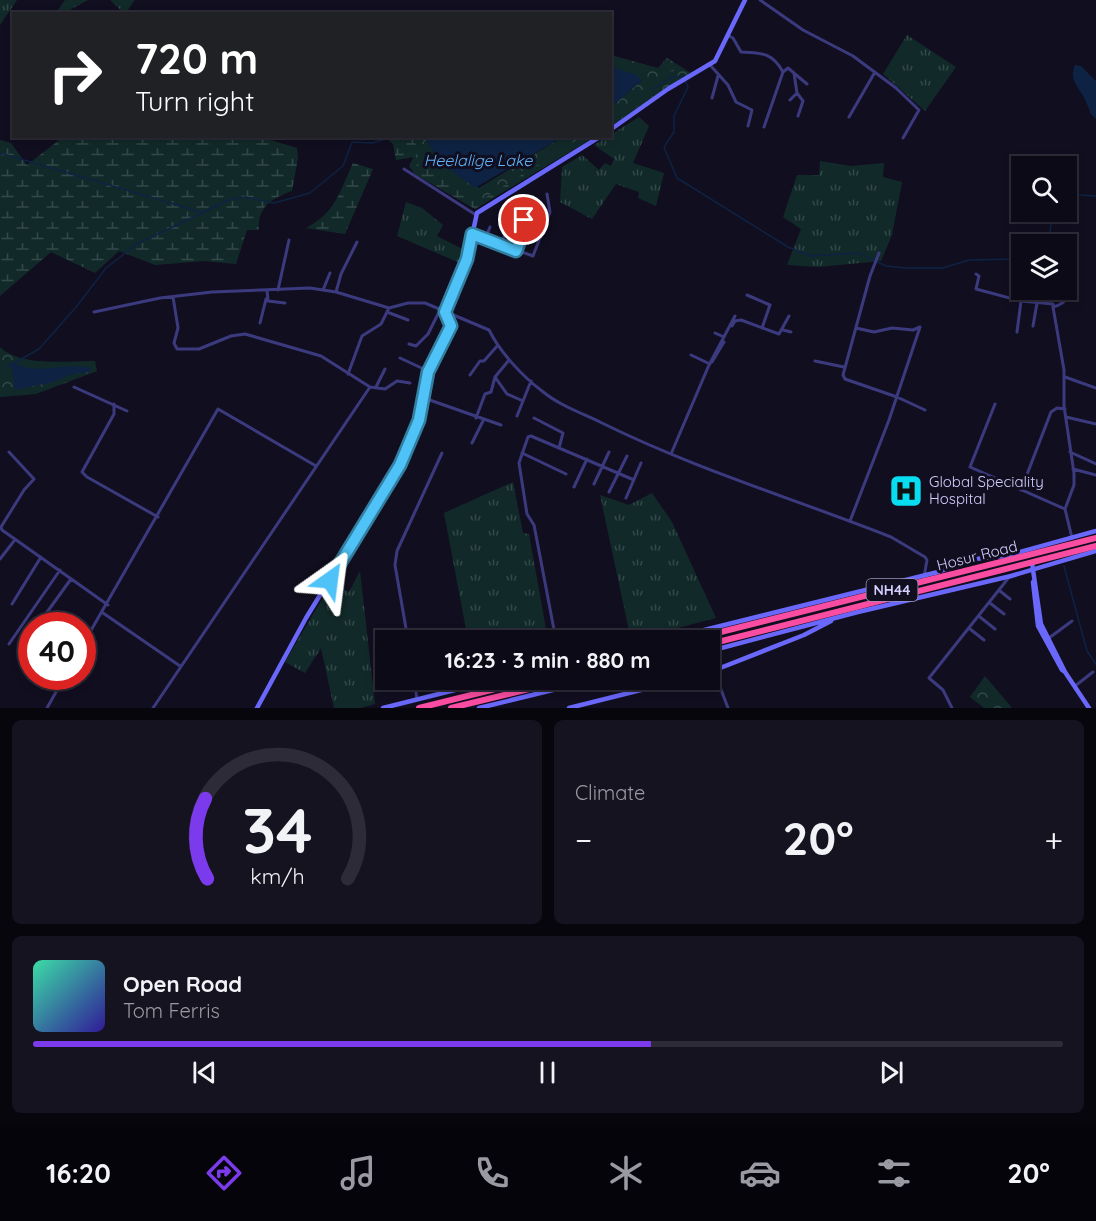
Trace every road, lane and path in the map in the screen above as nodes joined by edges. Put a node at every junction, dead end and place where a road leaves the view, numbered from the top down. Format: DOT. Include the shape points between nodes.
graph roads {
  1 [pos="745,0"];
  2 [pos="759,0"];
  3 [pos="729,36"];
  4 [pos="710,65"];
  5 [pos="783,72"];
  6 [pos="875,72"];
  7 [pos="794,73"];
  8 [pos="718,76"];
  9 [pos="807,84"];
  10 [pos="797,93"];
  11 [pos="712,98"];
  12 [pos="790,100"];
  13 [pos="798,116"];
  14 [pos="849,117"];
  15 [pos="748,126"];
  16 [pos="764,127"];
  17 [pos="612,129"];
  18 [pos="598,138"];
  19 [pos="903,138"];
  20 [pos="404,169"];
  21 [pos="548,194"];
  22 [pos="520,197"];
  23 [pos="476,215"];
  24 [pos="509,223"];
  25 [pos="490,227"];
  26 [pos="472,234"];
  27 [pos="485,239"];
  28 [pos="289,240"];
  29 [pos="357,242"];
  30 [pos="501,245"];
  31 [pos="516,251"];
  32 [pos="879,253"];
  33 [pos="330,273"];
  34 [pos="976,274"];
  35 [pos="267,290"];
  36 [pos="278,290"];
  37 [pos="323,290"];
  38 [pos="336,292"];
  39 [pos="747,295"];
  40 [pos="173,297"];
  41 [pos="266,299"];
  42 [pos="1067,300"];
  43 [pos="1021,301"];
  44 [pos="285,303"];
  45 [pos="1037,303"];
  46 [pos="1053,307"];
  47 [pos="388,310"];
  48 [pos="442,311"];
  49 [pos="94,312"];
  50 [pos="735,315"];
  51 [pos="789,316"];
  52 [pos="408,320"];
  53 [pos="260,323"];
  54 [pos="1033,326"];
  55 [pos="762,328"];
  56 [pos="856,328"];
  57 [pos="783,330"];
  58 [pos="791,332"];
  59 [pos="1017,332"];
  60 [pos="716,333"];
  61 [pos="724,337"];
  62 [pos="408,344"];
  63 [pos="498,345"];
  64 [pos="691,355"];
  65 [pos="400,358"];
  66 [pos="510,359"];
  67 [pos="815,362"];
  68 [pos="710,363"];
  69 [pos="844,367"];
  70 [pos="385,369"];
  71 [pos="428,372"];
  72 [pos="348,374"];
  73 [pos="470,375"];
  74 [pos="495,377"];
  75 [pos="1065,377"];
  76 [pos="531,381"];
  77 [pos="410,383"];
  78 [pos="74,387"];
  79 [pos="370,387"];
  80 [pos="376,387"];
  81 [pos="1096,388"];
  82 [pos="897,397"];
  83 [pos="424,398"];
  84 [pos="523,401"];
  85 [pos="114,404"];
  86 [pos="995,404"];
  87 [pos="1065,409"];
  88 [pos="925,410"];
  89 [pos="127,411"];
  90 [pos="517,417"];
  91 [pos="1066,417"];
  92 [pos="476,418"];
  93 [pos="534,418"];
  94 [pos="483,421"];
  95 [pos="1096,424"];
  96 [pos="501,425"];
  97 [pos="472,443"];
  98 [pos="559,448"];
  99 [pos="9,452"];
  100 [pos="609,452"];
  101 [pos="1070,452"];
  102 [pos="442,453"];
  103 [pos="522,453"];
  104 [pos="671,454"];
  105 [pos="627,456"];
  106 [pos="587,459"];
  107 [pos="641,463"];
  108 [pos="1096,464"];
  109 [pos="317,466"];
  110 [pos="603,466"];
  111 [pos="1073,469"];
  112 [pos="618,473"];
  113 [pos="566,474"];
  114 [pos="1096,475"];
  115 [pos="634,480"];
  116 [pos="594,484"];
  117 [pos="574,487"];
  118 [pos="1021,490"];
  119 [pos="609,492"];
  120 [pos="626,498"];
  121 [pos="1065,509"];
  122 [pos="158,517"];
  123 [pos="850,521"];
  124 [pos="1,531"];
  125 [pos="1096,531"];
  126 [pos="1072,538"];
  127 [pos="1096,538"];
  128 [pos="14,541"];
  129 [pos="1096,546"];
  130 [pos="1096,551"];
  131 [pos="41,557"];
  132 [pos="0,559"];
  133 [pos="1032,566"];
  134 [pos="60,570"];
  135 [pos="1011,576"];
  136 [pos="71,579"];
  137 [pos="924,579"];
  138 [pos="1000,591"];
  139 [pos="1010,599"];
  140 [pos="990,603"];
  141 [pos="12,604"];
  142 [pos="108,605"];
  143 [pos="47,612"];
  144 [pos="104,613"];
  145 [pos="1004,615"];
  146 [pos="980,617"];
  147 [pos="832,620"];
  148 [pos="1072,621"];
  149 [pos="96,625"];
  150 [pos="970,629"];
  151 [pos="995,629"];
  152 [pos="406,630"];
  153 [pos="554,630"];
  154 [pos="707,630"];
  155 [pos="720,632"];
  156 [pos="984,640"];
  157 [pos="1047,640"];
  158 [pos="720,642"];
  159 [pos="9,644"];
  160 [pos="720,649"];
  161 [pos="180,666"];
  162 [pos="720,669"];
  163 [pos="1093,672"];
  164 [pos="1074,687"];
  165 [pos="57,690"];
  166 [pos="416,690"];
  167 [pos="452,690"];
  168 [pos="462,690"];
  169 [pos="491,690"];
  170 [pos="525,690"];
  171 [pos="553,690"];
  172 [pos="641,690"];
  173 [pos="720,690"];
  174 [pos="466,696"];
  175 [pos="417,699"];
  176 [pos="46,708"];
  177 [pos="153,708"];
  178 [pos="256,708"];
  179 [pos="383,708"];
  180 [pos="419,708"];
  181 [pos="451,708"];
  182 [pos="479,708"];
  183 [pos="569,708"];
  184 [pos="728,708"];
  185 [pos="952,708"];
  186 [pos="1089,708"];
  1 -- 3 [label="street"];
  2 -- 6 [label="street"];
  3 -- 4 [label="street"];
  3 -- 5 [label="street" via="741,51 774,57"];
  4 -- 8 [label="street"];
  4 -- 17 [label="street"];
  5 -- 7 [label="street" via="788,68"];
  5 -- 16 [label="street"];
  6 -- 14 [label="street"];
  6 -- 19 [label="street" via="919,110"];
  7 -- 9 [label="street"];
  7 -- 10 [label="street"];
  8 -- 11 [label="street"];
  8 -- 15 [label="street" via="728,85 736,102 752,110"];
  10 -- 12 [label="street"];
  10 -- 13 [label="street" via="803,101"];
  18 -- 23 [label="street"];
  20 -- 23 [label="street"];
  21 -- 31 [label="street" via="550,212 534,254"];
  22 -- 31 [label="street" via="524,220 528,220"];
  23 -- 26 [label="street"];
  24 -- 30 [label="street"];
  25 -- 27 [label="street"];
  26 -- 27 [label="street"];
  26 -- 48 [label="street" via="467,259"];
  27 -- 30 [label="street"];
  28 -- 36 [label="street"];
  29 -- 38 [label="street"];
  30 -- 31 [label="street"];
  32 -- 56 [label="street"];
  33 -- 37 [label="street"];
  34 -- 43 [label="street" via="976,289"];
  35 -- 36 [label="street"];
  35 -- 40 [label="street"];
  35 -- 41 [label="street"];
  36 -- 37 [label="street"];
  37 -- 38 [label="street"];
  38 -- 47 [label="street"];
  39 -- 55 [label="street" via="770,305"];
  40 -- 49 [label="street"];
  40 -- 72 [label="street" via="177,349 199,349 245,334 321,356"];
  41 -- 44 [label="street"];
  41 -- 53 [label="street"];
  42 -- 46 [label="street"];
  43 -- 45 [label="street"];
  43 -- 59 [label="street"];
  45 -- 46 [label="street"];
  45 -- 54 [label="street"];
  46 -- 75 [label="street"];
  47 -- 48 [label="street" via="408,303 425,303"];
  47 -- 52 [label="street"];
  47 -- 72 [label="street" via="381,324 362,336"];
  48 -- 62 [label="street" via="423,342 416,346"];
  48 -- 63 [label="street" via="489,330"];
  48 -- 71 [label="street" via="451,326"];
  50 -- 61 [label="street"];
  51 -- 57 [label="street"];
  55 -- 57 [label="street" via="779,334"];
  55 -- 68 [label="street" via="735,321"];
  56 -- 69 [label="street"];
  56 -- 82 [label="street" via="874,332 920,327"];
  57 -- 58 [label="street"];
  60 -- 61 [label="street"];
  61 -- 68 [label="street"];
  63 -- 66 [label="street"];
  63 -- 73 [label="street"];
  64 -- 68 [label="street"];
  65 -- 71 [label="street"];
  66 -- 74 [label="street"];
  66 -- 76 [label="street"];
  67 -- 69 [label="street"];
  68 -- 104 [label="street"];
  69 -- 82 [label="street" via="845,379"];
  70 -- 80 [label="street"];
  71 -- 83 [label="street"];
  72 -- 79 [label="street"];
  74 -- 84 [label="street" via="507,394"];
  74 -- 92 [label="street"];
  75 -- 81 [label="street"];
  75 -- 87 [label="street"];
  76 -- 84 [label="street"];
  76 -- 104 [label="street" via="559,403"];
  77 -- 80 [label="street" via="397,381 385,389"];
  78 -- 85 [label="street"];
  79 -- 80 [label="street"];
  79 -- 109 [label="street"];
  82 -- 88 [label="street"];
  82 -- 123 [label="street"];
  83 -- 92 [label="street"];
  83 -- 178 [label="street" via="400,465"];
  84 -- 90 [label="street"];
  85 -- 89 [label="street"];
  85 -- 122 [label="street" via="114,414 82,472"];
  86 -- 118 [label="street" via="970,467"];
  87 -- 91 [label="street"];
  87 -- 118 [label="street" via="1051,412"];
  91 -- 95 [label="street"];
  91 -- 101 [label="street"];
  92 -- 94 [label="street"];
  93 -- 98 [label="street" via="563,433"];
  94 -- 96 [label="street"];
  94 -- 97 [label="street"];
  98 -- 103 [label="street" via="529,436"];
  98 -- 106 [label="street"];
  99 -- 124 [label="street" via="34,479"];
  100 -- 110 [label="street"];
  101 -- 108 [label="street"];
  101 -- 111 [label="street"];
  102 -- 152 [label="street" via="397,551 395,565"];
  103 -- 113 [label="street"];
  103 -- 153 [label="street" via="519,463 527,514 534,525"];
  104 -- 123 [label="street"];
  105 -- 112 [label="street"];
  106 -- 110 [label="street"];
  106 -- 117 [label="street"];
  107 -- 115 [label="street"];
  109 -- 122 [label="street" via="219,410"];
  109 -- 161 [label="street"];
  110 -- 112 [label="street"];
  110 -- 116 [label="street"];
  111 -- 114 [label="street"];
  111 -- 121 [label="street" via="1074,485"];
  112 -- 115 [label="street"];
  112 -- 119 [label="street"];
  115 -- 120 [label="street"];
  118 -- 121 [label="street"];
  121 -- 126 [label="street"];
  122 -- 142 [label="street"];
  123 -- 137 [label="street" via="921,554 927,560"];
  124 -- 128 [label="street"];
  125 -- 126 [label="street"];
  126 -- 137 [label="street" via="1005,556 974,559"];
  127 -- 137 [label="highway, Hosur Road / NH44"];
  128 -- 131 [label="street"];
  128 -- 132 [label="street"];
  129 -- 133 [label="highway, Hosur Road / NH44"];
  130 -- 133 [label="street"];
  131 -- 134 [label="street"];
  131 -- 141 [label="street"];
  133 -- 135 [label="street"];
  133 -- 157 [label="street" via="1040,621"];
  133 -- 158 [label="highway, Hosur Road / NH44"];
  134 -- 136 [label="street"];
  134 -- 159 [label="street"];
  135 -- 138 [label="street"];
  135 -- 147 [label="street"];
  136 -- 142 [label="street"];
  136 -- 143 [label="street"];
  137 -- 154 [label="street"];
  137 -- 155 [label="highway, Hosur Road / NH44"];
  138 -- 139 [label="street"];
  138 -- 140 [label="street"];
  140 -- 145 [label="street"];
  140 -- 146 [label="street"];
  142 -- 144 [label="street"];
  144 -- 149 [label="street"];
  144 -- 161 [label="street"];
  146 -- 150 [label="street"];
  146 -- 151 [label="street"];
  147 -- 160 [label="street"];
  147 -- 162 [label="street"];
  148 -- 157 [label="street"];
  150 -- 156 [label="street"];
  150 -- 185 [label="street" via="929,678 943,690"];
  157 -- 164 [label="street"];
  161 -- 177 [label="street"];
  163 -- 164 [label="street"];
  164 -- 186 [label="street"];
  165 -- 176 [label="street"];
  166 -- 175 [label="street"];
  167 -- 175 [label="street"];
  168 -- 174 [label="highway"];
  169 -- 174 [label="highway"];
  170 -- 181 [label="highway"];
  171 -- 182 [label="street"];
  172 -- 183 [label="street"];
  173 -- 184 [label="street"];
  174 -- 180 [label="highway"];
  175 -- 179 [label="street"];
}
